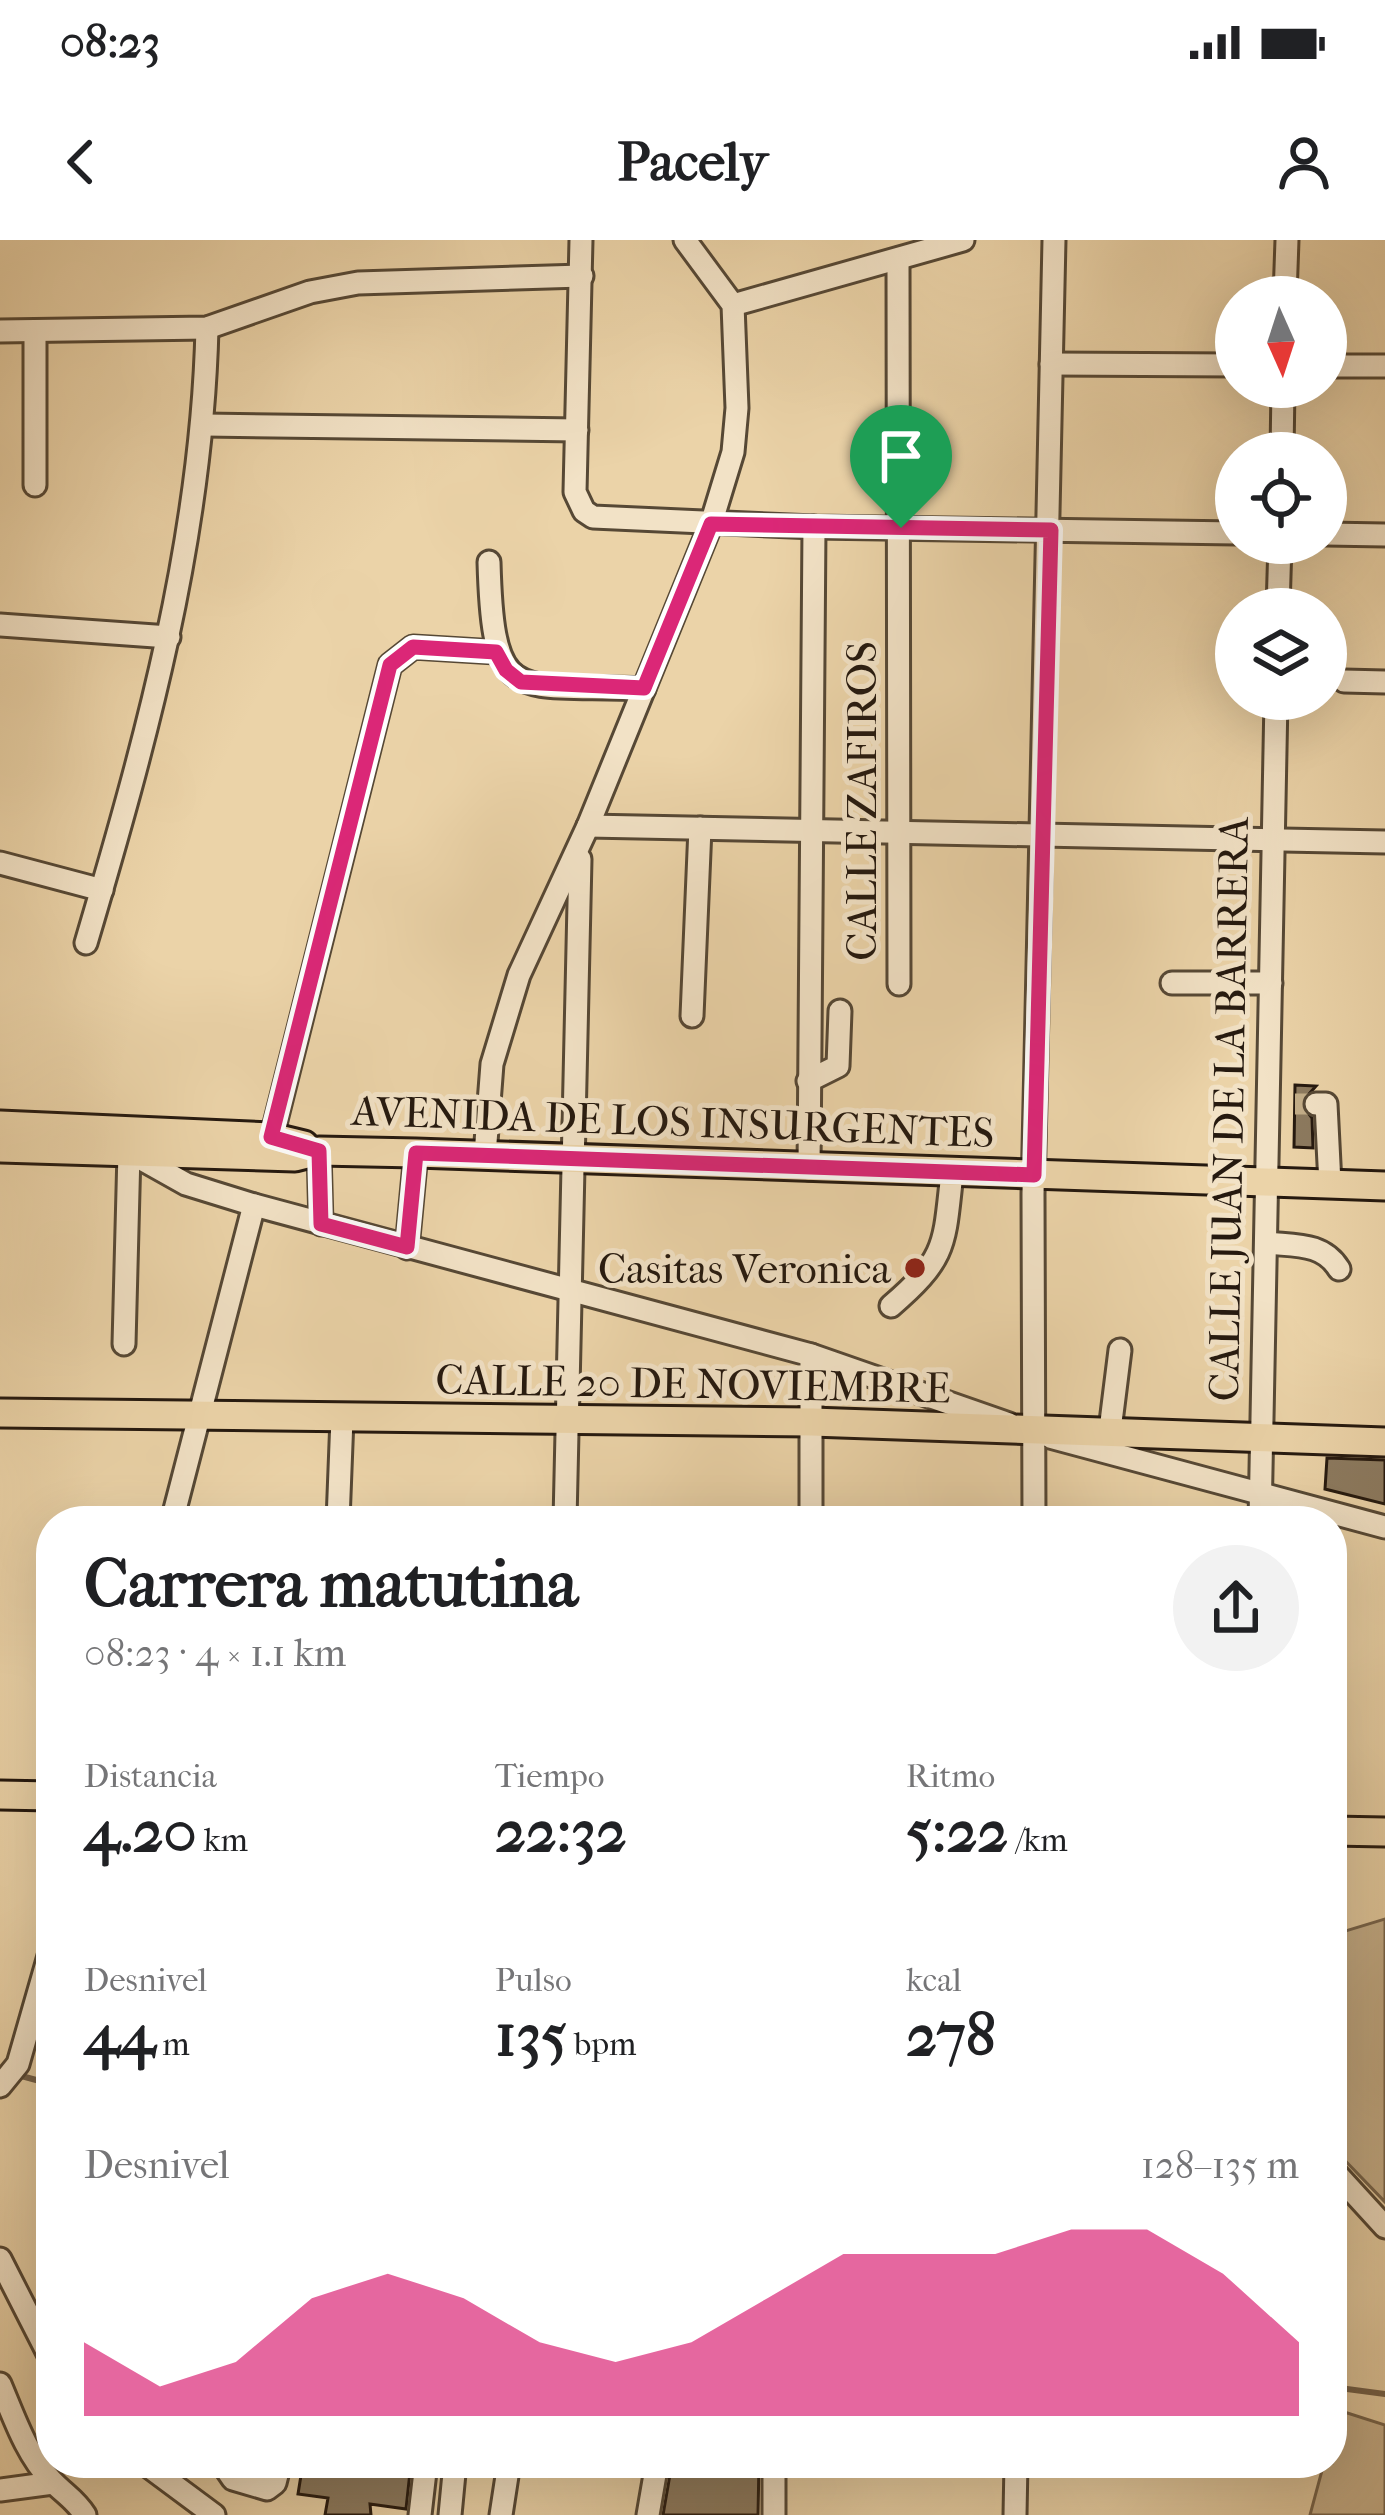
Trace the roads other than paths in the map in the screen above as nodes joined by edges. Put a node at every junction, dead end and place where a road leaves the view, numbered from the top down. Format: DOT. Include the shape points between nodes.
graph roads {
  1 [pos="581,240"];
  2 [pos="685,240"];
  3 [pos="963,240"];
  4 [pos="1054,240"];
  5 [pos="1287,240"];
  6 [pos="898,259"];
  7 [pos="582,276"];
  8 [pos="1286,276"];
  9 [pos="733,305"];
  10 [pos="207,328"];
  11 [pos="0,331"];
  12 [pos="35,332"];
  13 [pos="1052,364"];
  14 [pos="1215,365"];
  15 [pos="1347,366"];
  16 [pos="1385,366"];
  17 [pos="205,424"];
  18 [pos="577,430"];
  19 [pos="35,484"];
  20 [pos="711,524"];
  21 [pos="814,527"];
  22 [pos="901,528"];
  23 [pos="1051,530"];
  24 [pos="1215,533"];
  25 [pos="1347,534"];
  26 [pos="1385,535"];
  27 [pos="489,562"];
  28 [pos="0,625"];
  29 [pos="169,638"];
  30 [pos="496,652"];
  31 [pos="1347,681"];
  32 [pos="1385,682"];
  33 [pos="644,688"];
  34 [pos="1275,720"];
  35 [pos="700,828"];
  36 [pos="812,830"];
  37 [pos="901,832"];
  38 [pos="1042,835"];
  39 [pos="584,836"];
  40 [pos="1272,840"];
  41 [pos="1385,842"];
  42 [pos="0,863"];
  43 [pos="102,890"];
  44 [pos="86,943"];
  45 [pos="1172,983"];
  46 [pos="1271,983"];
  47 [pos="899,984"];
  48 [pos="840,1011"];
  49 [pos="692,1016"];
  50 [pos="808,1081"];
  51 [pos="1270,1103"];
  52 [pos="0,1125"];
  53 [pos="269,1146"];
  54 [pos="0,1148"];
  55 [pos="319,1151"];
  56 [pos="129,1152"];
  57 [pos="416,1153"];
  58 [pos="485,1155"];
  59 [pos="571,1158"];
  60 [pos="808,1168"];
  61 [pos="952,1173"];
  62 [pos="1034,1175"];
  63 [pos="1267,1183"];
  64 [pos="1330,1184"];
  65 [pos="1385,1186"];
  66 [pos="254,1205"];
  67 [pos="321,1224"];
  68 [pos="1268,1243"];
  69 [pos="407,1247"];
  70 [pos="1340,1269"];
  71 [pos="568,1292"];
  72 [pos="891,1306"];
  73 [pos="124,1344"];
  74 [pos="1120,1350"];
  75 [pos="811,1354"];
  76 [pos="0,1413"];
  77 [pos="202,1414"];
  78 [pos="342,1418"];
  79 [pos="568,1423"];
  80 [pos="812,1423"];
  81 [pos="1034,1433"];
  82 [pos="1259,1439"];
  83 [pos="1385,1442"];
  84 [pos="1109,1444"];
  85 [pos="1260,1497"];
  86 [pos="176,1506"];
  87 [pos="339,1506"];
  88 [pos="565,1506"];
  89 [pos="811,1506"];
  90 [pos="1034,1506"];
  91 [pos="1260,1506"];
  92 [pos="1298,1506"];
  93 [pos="1347,1518"];
  94 [pos="1385,1527"];
  95 [pos="0,1795"];
  96 [pos="36,1796"];
  97 [pos="1347,1831"];
  98 [pos="1385,1832"];
  99 [pos="36,2030"];
  100 [pos="0,2086"];
  101 [pos="1347,2185"];
  102 [pos="1385,2227"];
  103 [pos="0,2259"];
  104 [pos="36,2330"];
  105 [pos="0,2384"];
  106 [pos="36,2459"];
  107 [pos="49,2478"];
  108 [pos="164,2478"];
  109 [pos="232,2478"];
  110 [pos="276,2478"];
  111 [pos="424,2478"];
  112 [pos="454,2478"];
  113 [pos="507,2478"];
  114 [pos="654,2478"];
  115 [pos="774,2478"];
  116 [pos="1016,2478"];
  117 [pos="52,2482"];
  118 [pos="0,2490"];
  119 [pos="86,2515"];
  120 [pos="214,2515"];
  121 [pos="420,2515"];
  122 [pos="450,2515"];
  123 [pos="501,2515"];
  124 [pos="647,2515"];
  125 [pos="774,2515"];
  126 [pos="1015,2515"];
  1 -- 7 [label="street"];
  2 -- 9 [label="street"];
  3 -- 6 [label="street"];
  4 -- 13 [label="street"];
  5 -- 8 [label="street"];
  6 -- 9 [label="street"];
  6 -- 22 [label="street, CALLE ZAFIROS"];
  7 -- 10 [label="street" via="358,283"];
  7 -- 18 [label="street"];
  9 -- 20 [label="street" via="736,430"];
  10 -- 12 [label="street"];
  10 -- 17 [label="street"];
  11 -- 12 [label="street"];
  12 -- 19 [label="street"];
  13 -- 14 [label="street"];
  13 -- 23 [label="street"];
  15 -- 16 [label="street"];
  17 -- 18 [label="street"];
  17 -- 29 [label="street"];
  18 -- 20 [label="street" via="579,503 593,517"];
  20 -- 21 [label="street"];
  20 -- 33 [label="street"];
  21 -- 22 [label="street"];
  21 -- 36 [label="street"];
  22 -- 23 [label="street"];
  22 -- 37 [label="street, CALLE ZAFIROS"];
  23 -- 24 [label="street"];
  23 -- 38 [label="street"];
  25 -- 26 [label="street"];
  27 -- 30 [label="street"];
  28 -- 29 [label="street"];
  29 -- 43 [label="street"];
  30 -- 33 [label="street" via="521,682"];
  30 -- 53 [label="street" via="413,647 390,665"];
  31 -- 32 [label="street"];
  33 -- 39 [label="street"];
  34 -- 40 [label="street, CALLE JUAN DE LA BARRERA"];
  35 -- 36 [label="street"];
  35 -- 39 [label="street"];
  35 -- 49 [label="street"];
  36 -- 37 [label="street"];
  36 -- 50 [label="street"];
  37 -- 38 [label="street"];
  37 -- 47 [label="street, CALLE ZAFIROS"];
  38 -- 40 [label="street"];
  38 -- 62 [label="street"];
  39 -- 58 [label="street" via="519,975 492,1064"];
  39 -- 59 [label="street"];
  40 -- 41 [label="street"];
  40 -- 46 [label="street, CALLE JUAN DE LA BARRERA"];
  42 -- 43 [label="street"];
  43 -- 44 [label="street"];
  45 -- 46 [label="street"];
  46 -- 51 [label="street, CALLE JUAN DE LA BARRERA"];
  48 -- 50 [label="street" via="838,1066"];
  50 -- 60 [label="street"];
  51 -- 63 [label="street, CALLE JUAN DE LA BARRERA"];
  51 -- 64 [label="street" via="1326,1104"];
  52 -- 53 [label="main road"];
  53 -- 55 [label="main road, AVENIDA DE LOS INSURGENTES"];
  53 -- 56 [label="main road"];
  54 -- 56 [label="main road"];
  55 -- 57 [label="main road, AVENIDA DE LOS INSURGENTES"];
  55 -- 67 [label="street"];
  56 -- 66 [label="street" via="186,1184"];
  56 -- 73 [label="street"];
  57 -- 58 [label="main road, AVENIDA DE LOS INSURGENTES"];
  57 -- 69 [label="street"];
  58 -- 59 [label="main road, AVENIDA DE LOS INSURGENTES"];
  59 -- 60 [label="main road, AVENIDA DE LOS INSURGENTES"];
  59 -- 71 [label="street"];
  60 -- 61 [label="main road, AVENIDA DE LOS INSURGENTES"];
  61 -- 62 [label="main road, AVENIDA DE LOS INSURGENTES"];
  61 -- 72 [label="street" via="939,1258"];
  62 -- 63 [label="main road, AVENIDA DE LOS INSURGENTES"];
  62 -- 81 [label="street"];
  63 -- 64 [label="main road, AVENIDA DE LOS INSURGENTES"];
  63 -- 68 [label="street, CALLE JUAN DE LA BARRERA"];
  64 -- 65 [label="main road, AVENIDA DE LOS INSURGENTES"];
  66 -- 67 [label="street"];
  66 -- 77 [label="street"];
  67 -- 69 [label="street"];
  68 -- 70 [label="street" via="1314,1248"];
  68 -- 82 [label="street, CALLE JUAN DE LA BARRERA"];
  69 -- 71 [label="street"];
  71 -- 75 [label="street"];
  71 -- 79 [label="street"];
  74 -- 84 [label="street"];
  75 -- 80 [label="street"];
  75 -- 81 [label="street"];
  76 -- 77 [label="main road, CALLE 20 DE NOVIEMBRE"];
  77 -- 78 [label="main road, CALLE 20 DE NOVIEMBRE"];
  77 -- 86 [label="street"];
  78 -- 79 [label="main road, CALLE 20 DE NOVIEMBRE"];
  78 -- 87 [label="street"];
  79 -- 80 [label="main road, CALLE 20 DE NOVIEMBRE"];
  79 -- 88 [label="street"];
  80 -- 81 [label="main road, CALLE 20 DE NOVIEMBRE"];
  80 -- 89 [label="street"];
  81 -- 84 [label="main road, CALLE 20 DE NOVIEMBRE"];
  81 -- 90 [label="street"];
  82 -- 83 [label="main road, CALLE 20 DE NOVIEMBRE"];
  82 -- 84 [label="main road, CALLE 20 DE NOVIEMBRE"];
  82 -- 85 [label="street, CALLE JUAN DE LA BARRERA"];
  84 -- 85 [label="street"];
  85 -- 91 [label="street, CALLE JUAN DE LA BARRERA"];
  85 -- 92 [label="street"];
  93 -- 94 [label="street"];
  95 -- 96 [label="main road"];
  97 -- 98 [label="main road"];
  99 -- 100 [label="street"];
  101 -- 102 [label="street"];
  103 -- 104 [label="street"];
  105 -- 106 [label="street"];
  107 -- 117 [label="street"];
  108 -- 120 [label="street"];
  109 -- 110 [label="street" via="267,2489"];
  111 -- 121 [label="street"];
  112 -- 122 [label="street"];
  113 -- 123 [label="street"];
  114 -- 124 [label="street"];
  115 -- 125 [label="street"];
  116 -- 126 [label="street"];
  117 -- 118 [label="street"];
  117 -- 119 [label="street"];
}
